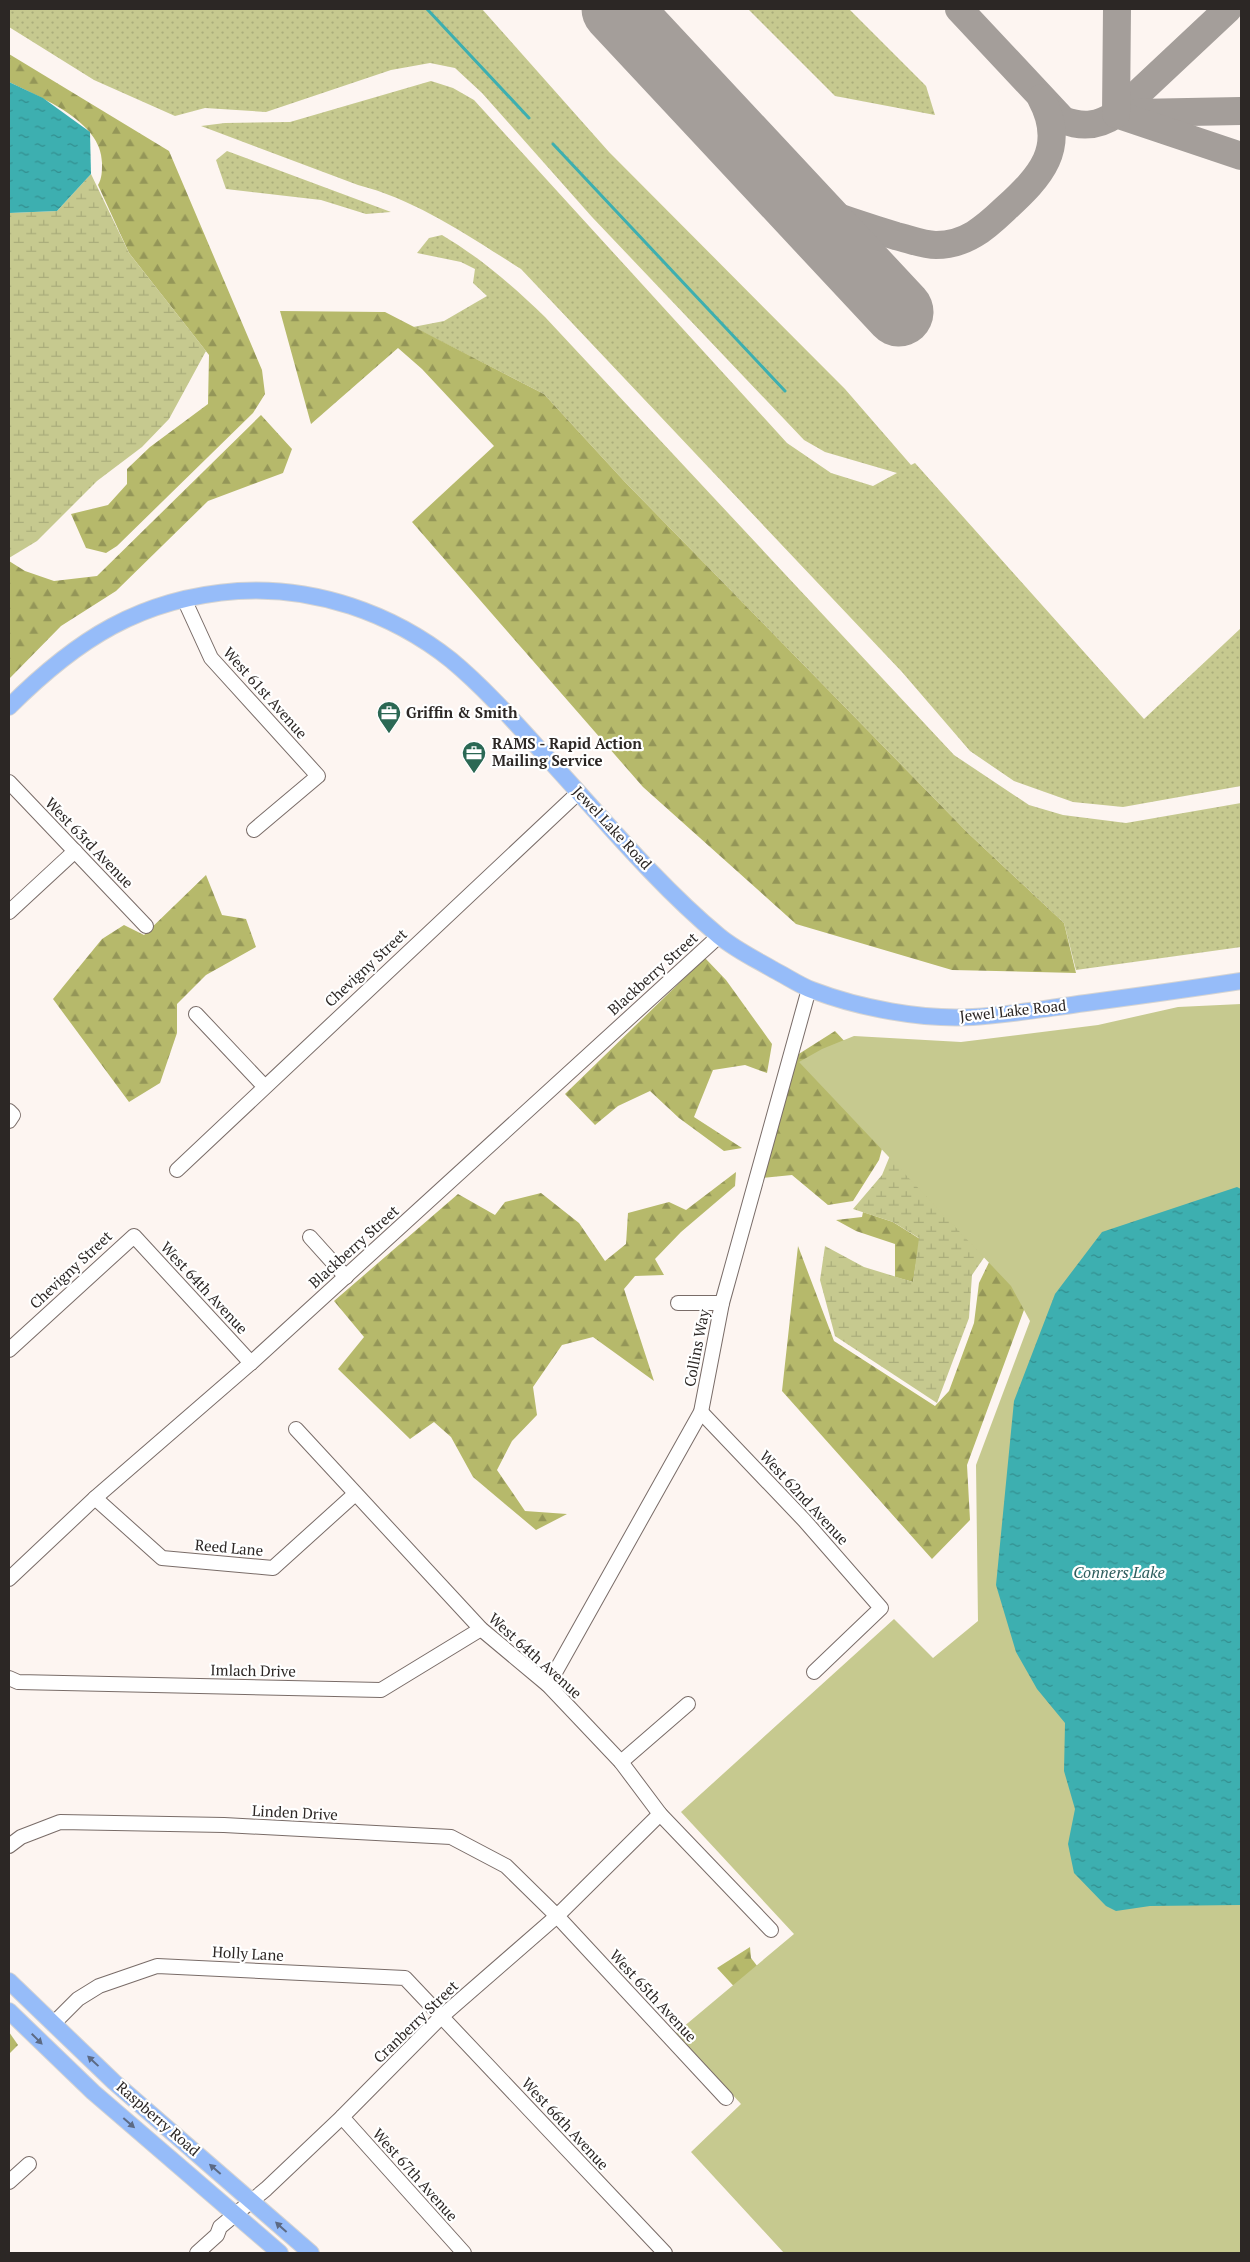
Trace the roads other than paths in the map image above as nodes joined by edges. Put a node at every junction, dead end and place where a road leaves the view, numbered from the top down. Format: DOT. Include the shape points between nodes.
graph roads {
  1 [pos="184,599"];
  2 [pos="9,707"];
  3 [pos="9,782"];
  4 [pos="579,792"];
  5 [pos="254,830"];
  6 [pos="75,851"];
  7 [pos="9,912"];
  8 [pos="146,926"];
  9 [pos="719,936"];
  10 [pos="1241,981"];
  11 [pos="809,989"];
  12 [pos="196,1014"];
  13 [pos="264,1086"];
  14 [pos="177,1170"];
  15 [pos="134,1236"];
  16 [pos="310,1237"];
  17 [pos="346,1276"];
  18 [pos="722,1302"];
  19 [pos="678,1303"];
  20 [pos="9,1350"];
  21 [pos="251,1363"];
  22 [pos="701,1412"];
  23 [pos="296,1429"];
  24 [pos="355,1494"];
  25 [pos="95,1498"];
  26 [pos="9,1579"];
  27 [pos="481,1629"];
  28 [pos="814,1672"];
  29 [pos="9,1678"];
  30 [pos="548,1685"];
  31 [pos="688,1704"];
  32 [pos="621,1762"];
  33 [pos="660,1814"];
  34 [pos="9,1846"];
  35 [pos="557,1916"];
  36 [pos="771,1930"];
  37 [pos="9,1981"];
  38 [pos="9,2011"];
  39 [pos="441,2017"];
  40 [pos="53,2024"];
  41 [pos="726,2098"];
  42 [pos="342,2118"];
  43 [pos="28,2164"];
  44 [pos="9,2182"];
  45 [pos="251,2201"];
  46 [pos="235,2213"];
  47 [pos="198,2253"];
  48 [pos="280,2253"];
  49 [pos="311,2253"];
  50 [pos="464,2253"];
  51 [pos="664,2253"];
  1 -- 2 [label="main road, Jewel Lake Road" via="139,614 91,637 55,663"];
  1 -- 4 [label="main road, Jewel Lake Road" via="242,591 282,592 338,602 384,619 422,640 459,667"];
  1 -- 5 [label="street, West 61st Avenue" via="211,658 318,776"];
  3 -- 6 [label="street, West 63rd Avenue"];
  4 -- 9 [label="main road, Jewel Lake Road" via="666,886"];
  4 -- 13 [label="street, Chevigny Street"];
  6 -- 7 [label="street"];
  6 -- 8 [label="street, West 63rd Avenue"];
  9 -- 11 [label="main road, Jewel Lake Road"];
  9 -- 17 [label="street, Blackberry Street"];
  10 -- 11 [label="main road, Jewel Lake Road" via="970,1018 912,1014 864,1005"];
  11 -- 18 [label="street, Collins Way"];
  12 -- 13 [label="street"];
  13 -- 14 [label="street, Chevigny Street"];
  15 -- 20 [label="street, Chevigny Street"];
  15 -- 21 [label="street, West 64th Avenue"];
  16 -- 17 [label="street"];
  17 -- 21 [label="street, Blackberry Street"];
  18 -- 19 [label="street"];
  18 -- 22 [label="street, Collins Way"];
  21 -- 25 [label="street, Blackberry Street"];
  22 -- 28 [label="street, West 62nd Avenue" via="804,1520 881,1608"];
  22 -- 30 [label="street, Collins Way"];
  23 -- 24 [label="street, West 64th Avenue"];
  24 -- 25 [label="street, Reed Lane" via="273,1568 162,1558"];
  24 -- 27 [label="street, West 64th Avenue"];
  25 -- 26 [label="street, Blackberry Street"];
  27 -- 29 [label="street, Imlach Drive" via="381,1690 18,1682"];
  27 -- 30 [label="street, West 64th Avenue"];
  30 -- 32 [label="street, West 64th Avenue"];
  31 -- 32 [label="street"];
  32 -- 33 [label="street, West 64th Avenue"];
  33 -- 35 [label="street, Cranberry Street"];
  33 -- 36 [label="street, West 64th Avenue"];
  34 -- 35 [label="street, Linden Drive" via="20,1837 60,1822 224,1825 452,1837 506,1866"];
  35 -- 39 [label="street, Cranberry Street"];
  35 -- 41 [label="street, West 65th Avenue"];
  37 -- 40 [label="main road, Raspberry Road"];
  38 -- 46 [label="main road, Raspberry Road, one-way" via="99,2098"];
  39 -- 40 [label="street, Holly Lane" via="405,1978 157,1966 99,1986 78,1999"];
  39 -- 42 [label="street, Cranberry Street"];
  39 -- 51 [label="street, West 66th Avenue"];
  45 -- 40 [label="main road, Raspberry Road, one-way" via="114,2082"];
  42 -- 45 [label="street, Cranberry Street"];
  42 -- 50 [label="street, West 67th Avenue"];
  43 -- 44 [label="street"];
  45 -- 46 [label="street, Cranberry Street"];
  49 -- 45 [label="main road, Raspberry Road, one-way"];
  46 -- 47 [label="street, Cranberry Street"];
  46 -- 48 [label="main road, Raspberry Road"];
}
